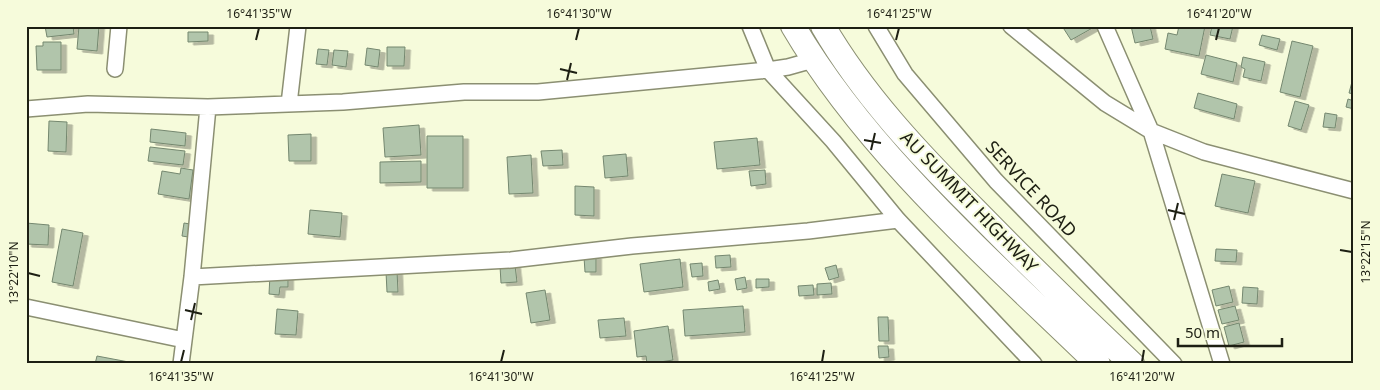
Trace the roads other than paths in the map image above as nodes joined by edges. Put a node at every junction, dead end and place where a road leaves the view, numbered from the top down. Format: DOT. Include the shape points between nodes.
graph roads {
  1 [pos="119,26"];
  2 [pos="298,26"];
  3 [pos="750,26"];
  4 [pos="793,26"];
  5 [pos="823,26"];
  6 [pos="876,26"];
  7 [pos="1011,26"];
  8 [pos="1105,26"];
  9 [pos="813,60"];
  10 [pos="115,69"];
  11 [pos="768,70"];
  12 [pos="289,104"];
  13 [pos="208,108"];
  14 [pos="26,109"];
  15 [pos="1151,131"];
  16 [pos="1354,191"];
  17 [pos="898,220"];
  18 [pos="192,277"];
  19 [pos="26,308"];
  20 [pos="184,340"];
  21 [pos="181,364"];
  22 [pos="1034,364"];
  23 [pos="1098,364"];
  24 [pos="1132,364"];
  25 [pos="1174,364"];
  26 [pos="1222,364"];
  1 -- 10 [label="street"];
  2 -- 12 [label="street"];
  3 -- 11 [label="street"];
  4 -- 9 [label="main road, AU SUMMIT HIGHWAY"];
  5 -- 24 [label="main road, AU SUMMIT HIGHWAY" via="839,54 883,111 946,181"];
  6 -- 25 [label="street, SERVICE ROAD" via="905,74 996,181"];
  7 -- 15 [label="street" via="1105,103"];
  8 -- 15 [label="street"];
  9 -- 11 [label="street"];
  9 -- 23 [label="main road, AU SUMMIT HIGHWAY" via="864,126 925,195"];
  11 -- 12 [label="street" via="538,92 464,92"];
  11 -- 17 [label="street" via="833,141"];
  12 -- 13 [label="street"];
  13 -- 14 [label="street" via="88,104"];
  13 -- 18 [label="street"];
  15 -- 16 [label="street" via="1204,152"];
  15 -- 26 [label="street"];
  17 -- 18 [label="street" via="512,260"];
  17 -- 22 [label="street"];
  18 -- 20 [label="street"];
  19 -- 20 [label="street"];
  20 -- 21 [label="street"];
}
